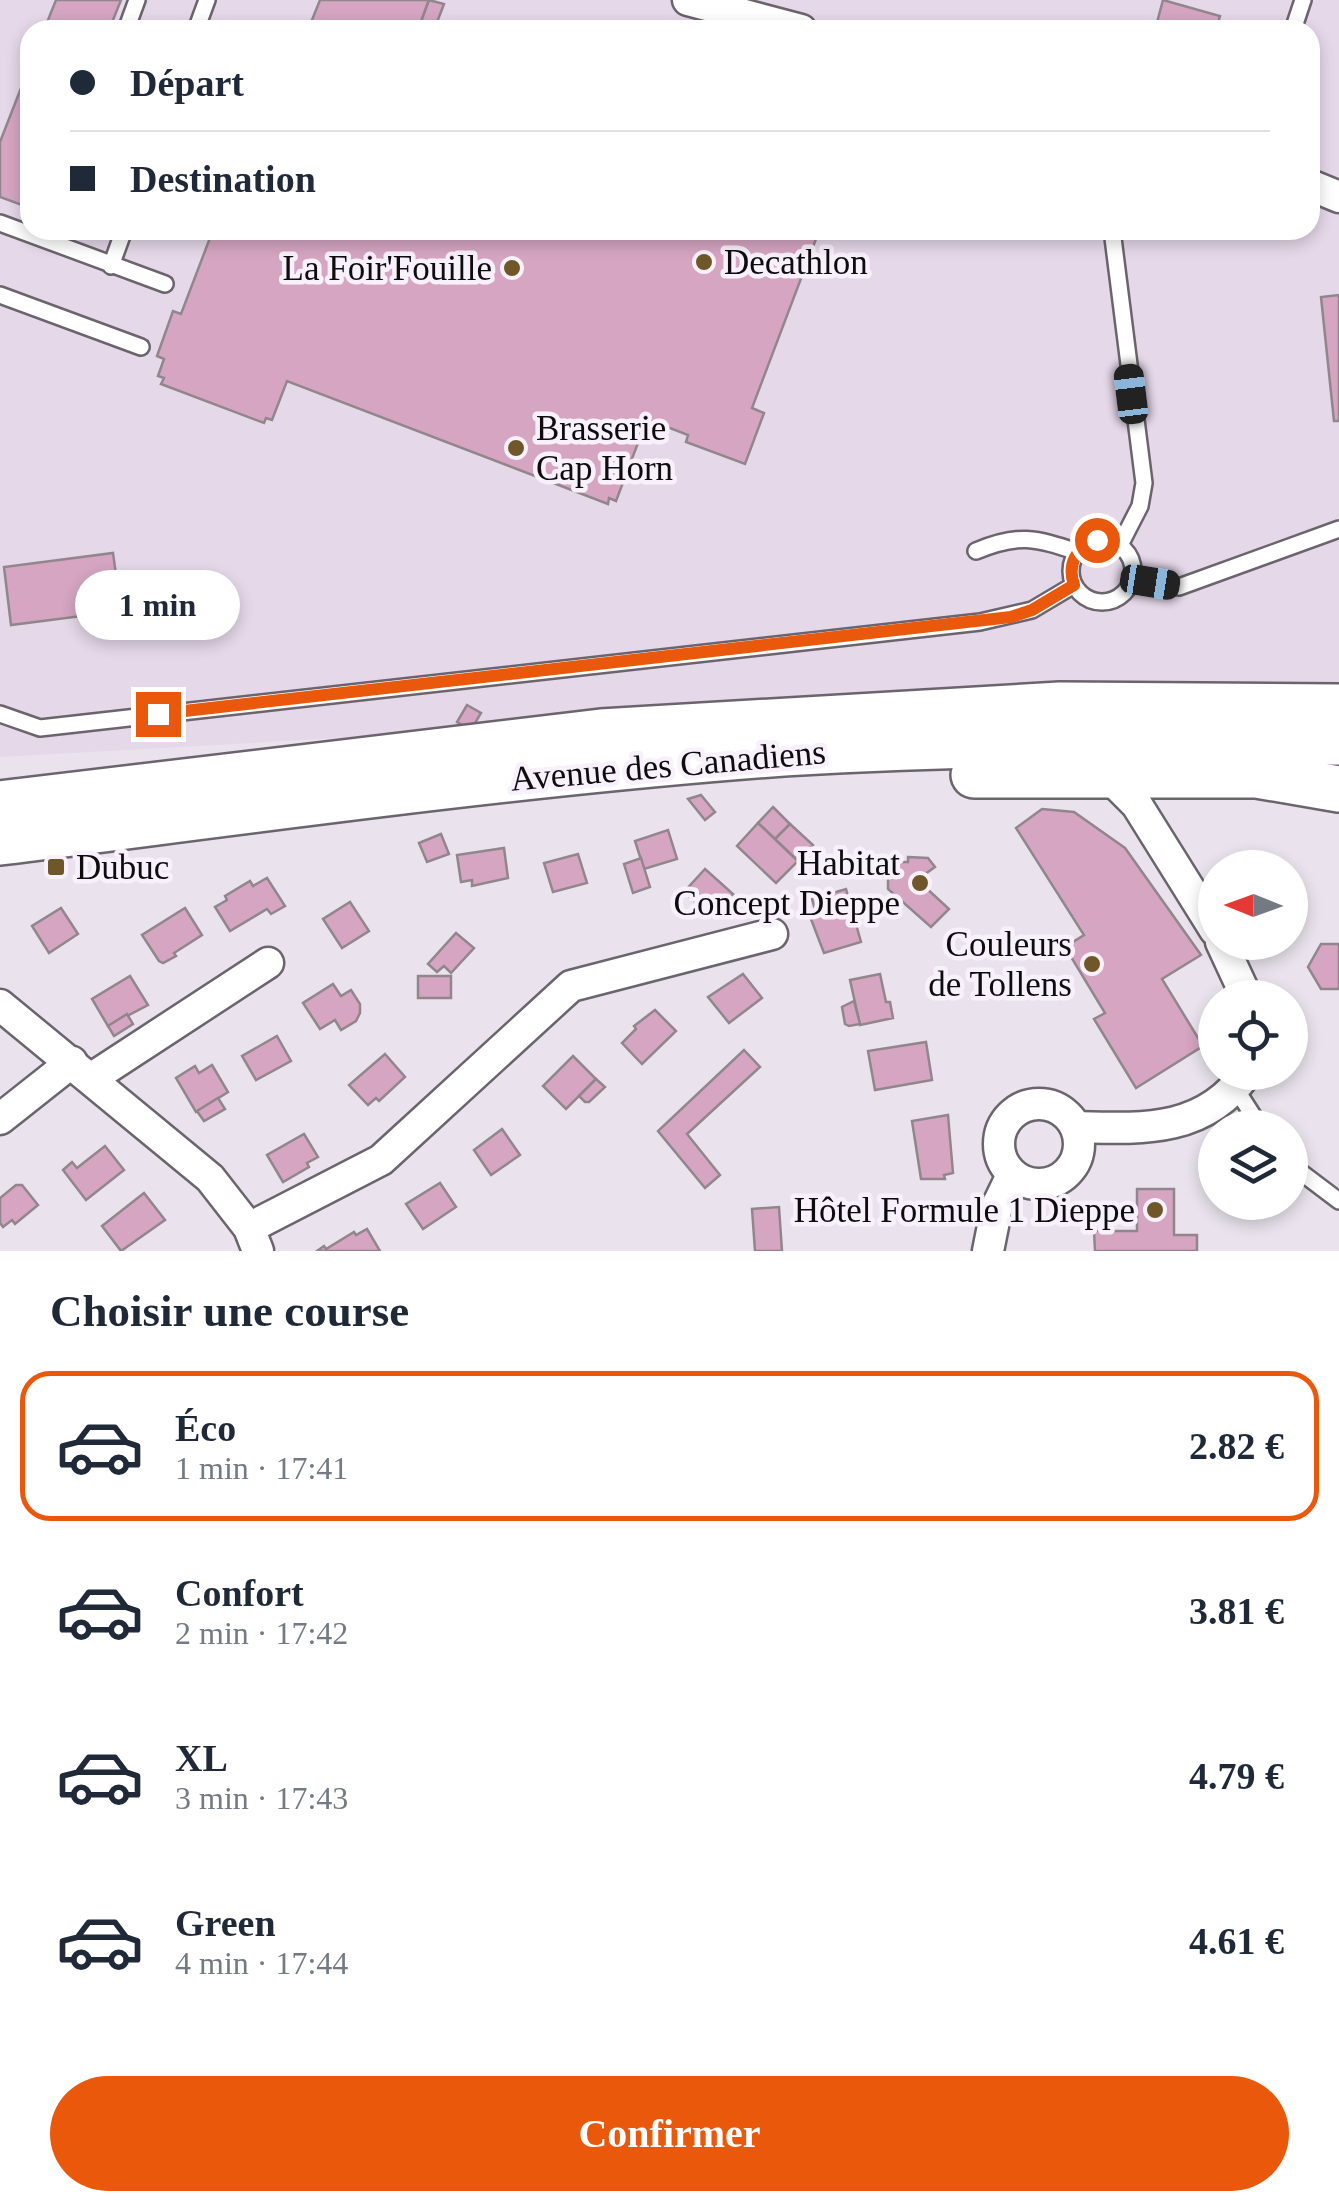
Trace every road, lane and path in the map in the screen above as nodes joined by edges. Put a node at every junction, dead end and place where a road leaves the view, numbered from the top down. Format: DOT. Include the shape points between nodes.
graph roads {
  1 [pos="688,0"];
  2 [pos="763,20"];
  3 [pos="59,240"];
  4 [pos="121,240"];
  5 [pos="1113,240"];
  6 [pos="112,266"];
  7 [pos="165,284"];
  8 [pos="0,294"];
  9 [pos="142,347"];
  10 [pos="1339,528"];
  11 [pos="1120,545"];
  12 [pos="976,552"];
  13 [pos="1078,552"];
  14 [pos="1133,577"];
  15 [pos="1074,585"];
  16 [pos="1339,682"];
  17 [pos="1060,705"];
  18 [pos="1339,707"];
  19 [pos="0,714"];
  20 [pos="1339,742"];
  21 [pos="741,756"];
  22 [pos="1106,775"];
  23 [pos="1339,789"];
  24 [pos="0,804"];
  25 [pos="0,842"];
  26 [pos="1198,903"];
  27 [pos="772,934"];
  28 [pos="268,962"];
  29 [pos="0,1005"];
  30 [pos="82,1070"];
  31 [pos="1230,1090"];
  32 [pos="0,1119"];
  33 [pos="1076,1126"];
  34 [pos="1012,1175"];
  35 [pos="1308,1178"];
  36 [pos="1339,1201"];
  37 [pos="254,1240"];
  38 [pos="988,1251"];
  1 -- 2 [label="street"];
  3 -- 6 [label="lane"];
  4 -- 6 [label="lane"];
  5 -- 11 [label="lane" via="1144,483"];
  6 -- 7 [label="lane"];
  8 -- 9 [label="lane"];
  10 -- 14 [label="lane" via="1179,587"];
  11 -- 13 [label="lane" via="1097,540"];
  11 -- 14 [label="lane"];
  12 -- 13 [label="lane" via="1004,539 1030,537"];
  13 -- 15 [label="lane"];
  14 -- 15 [label="lane" via="1124,594 1106,602 1088,599"];
  15 -- 19 [label="lane" via="1032,610 980,622 40,728"];
  16 -- 17 [label="main road"];
  17 -- 18 [label="main road, Avenue des Canadiens"];
  17 -- 24 [label="main road, Avenue des Canadiens" via="602,732"];
  20 -- 21 [label="main road, Avenue des Canadiens" via="1096,742"];
  21 -- 22 [label="main road" via="780,775"];
  21 -- 25 [label="main road, Avenue des Canadiens"];
  22 -- 23 [label="main road" via="1257,775"];
  22 -- 26 [label="street" via="1136,806"];
  27 -- 37 [label="street" via="571,986 382,1160"];
  28 -- 30 [label="street"];
  29 -- 30 [label="street"];
  30 -- 32 [label="street"];
  30 -- 37 [label="street" via="210,1178"];
  31 -- 33 [label="street" via="1206,1113 1162,1126"];
  33 -- 34 [label="street" via="1085,1168 1037,1185"];
  33 -- 34 [label="street" via="1046,1103 1018,1108 1000,1129 998,1152"];
  34 -- 38 [label="street"];
  35 -- 36 [label="lane"];
}
